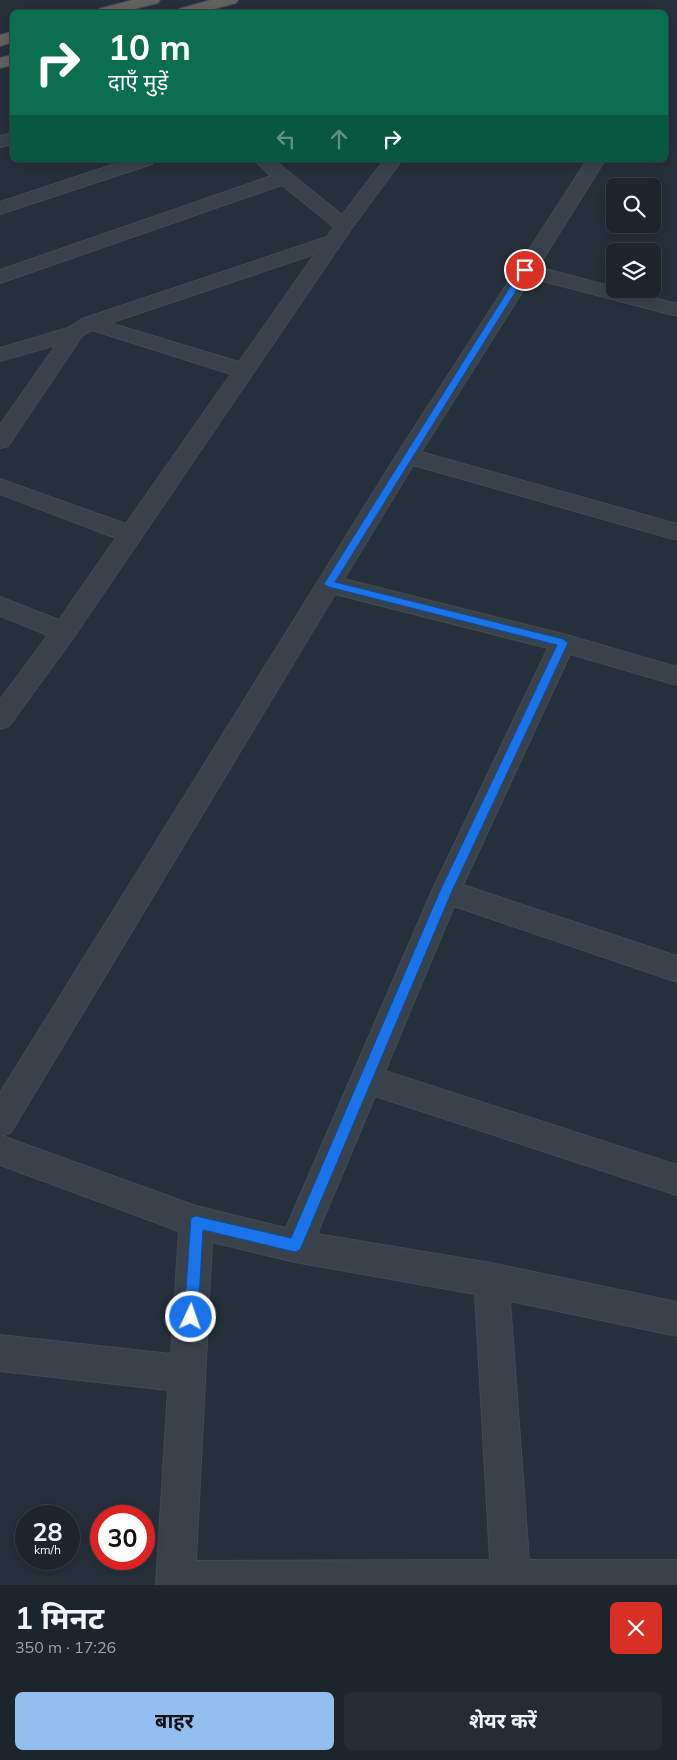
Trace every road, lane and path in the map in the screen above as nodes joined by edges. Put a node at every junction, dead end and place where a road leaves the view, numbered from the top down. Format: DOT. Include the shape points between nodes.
graph roads {
  1 [pos="152,0"];
  2 [pos="230,0"];
  3 [pos="114,10"];
  4 [pos="192,10"];
  5 [pos="139,162"];
  6 [pos="265,162"];
  7 [pos="392,162"];
  8 [pos="595,162"];
  9 [pos="283,178"];
  10 [pos="0,208"];
  11 [pos="340,233"];
  12 [pos="525,270"];
  13 [pos="0,277"];
  14 [pos="677,310"];
  15 [pos="82,328"];
  16 [pos="0,355"];
  17 [pos="245,371"];
  18 [pos="0,442"];
  19 [pos="407,456"];
  20 [pos="0,486"];
  21 [pos="677,532"];
  22 [pos="131,535"];
  23 [pos="329,584"];
  24 [pos="0,606"];
  25 [pos="64,632"];
  26 [pos="563,643"];
  27 [pos="677,676"];
  28 [pos="0,719"];
  29 [pos="446,891"];
  30 [pos="676,965"];
  31 [pos="366,1079"];
  32 [pos="0,1122"];
  33 [pos="0,1150"];
  34 [pos="677,1180"];
  35 [pos="196,1222"];
  36 [pos="295,1246"];
  37 [pos="491,1280"];
  38 [pos="677,1320"];
  39 [pos="0,1353"];
  40 [pos="187,1374"];
  41 [pos="511,1579"];
  42 [pos="677,1579"];
  43 [pos="175,1582"];
  1 -- 3 [label="highway"];
  2 -- 4 [label="highway"];
  5 -- 10 [label="street"];
  6 -- 9 [label="street"];
  7 -- 11 [label="street"];
  8 -- 12 [label="street"];
  9 -- 11 [label="street"];
  9 -- 13 [label="street"];
  11 -- 15 [label="street"];
  11 -- 17 [label="street"];
  12 -- 14 [label="street"];
  12 -- 19 [label="street"];
  15 -- 16 [label="street"];
  15 -- 17 [label="street"];
  15 -- 18 [label="street"];
  17 -- 22 [label="street"];
  19 -- 21 [label="street"];
  19 -- 23 [label="street"];
  20 -- 22 [label="street"];
  22 -- 25 [label="street"];
  23 -- 26 [label="street"];
  23 -- 32 [label="street"];
  24 -- 25 [label="street"];
  25 -- 28 [label="street"];
  26 -- 27 [label="street"];
  26 -- 29 [label="street"];
  29 -- 30 [label="street"];
  29 -- 31 [label="street"];
  31 -- 34 [label="street"];
  31 -- 36 [label="street"];
  33 -- 35 [label="street"];
  35 -- 36 [label="street"];
  35 -- 40 [label="street"];
  36 -- 37 [label="street"];
  37 -- 38 [label="street"];
  37 -- 41 [label="street"];
  39 -- 40 [label="street"];
  40 -- 43 [label="street"];
  41 -- 42 [label="street"];
  41 -- 43 [label="street"];
}
